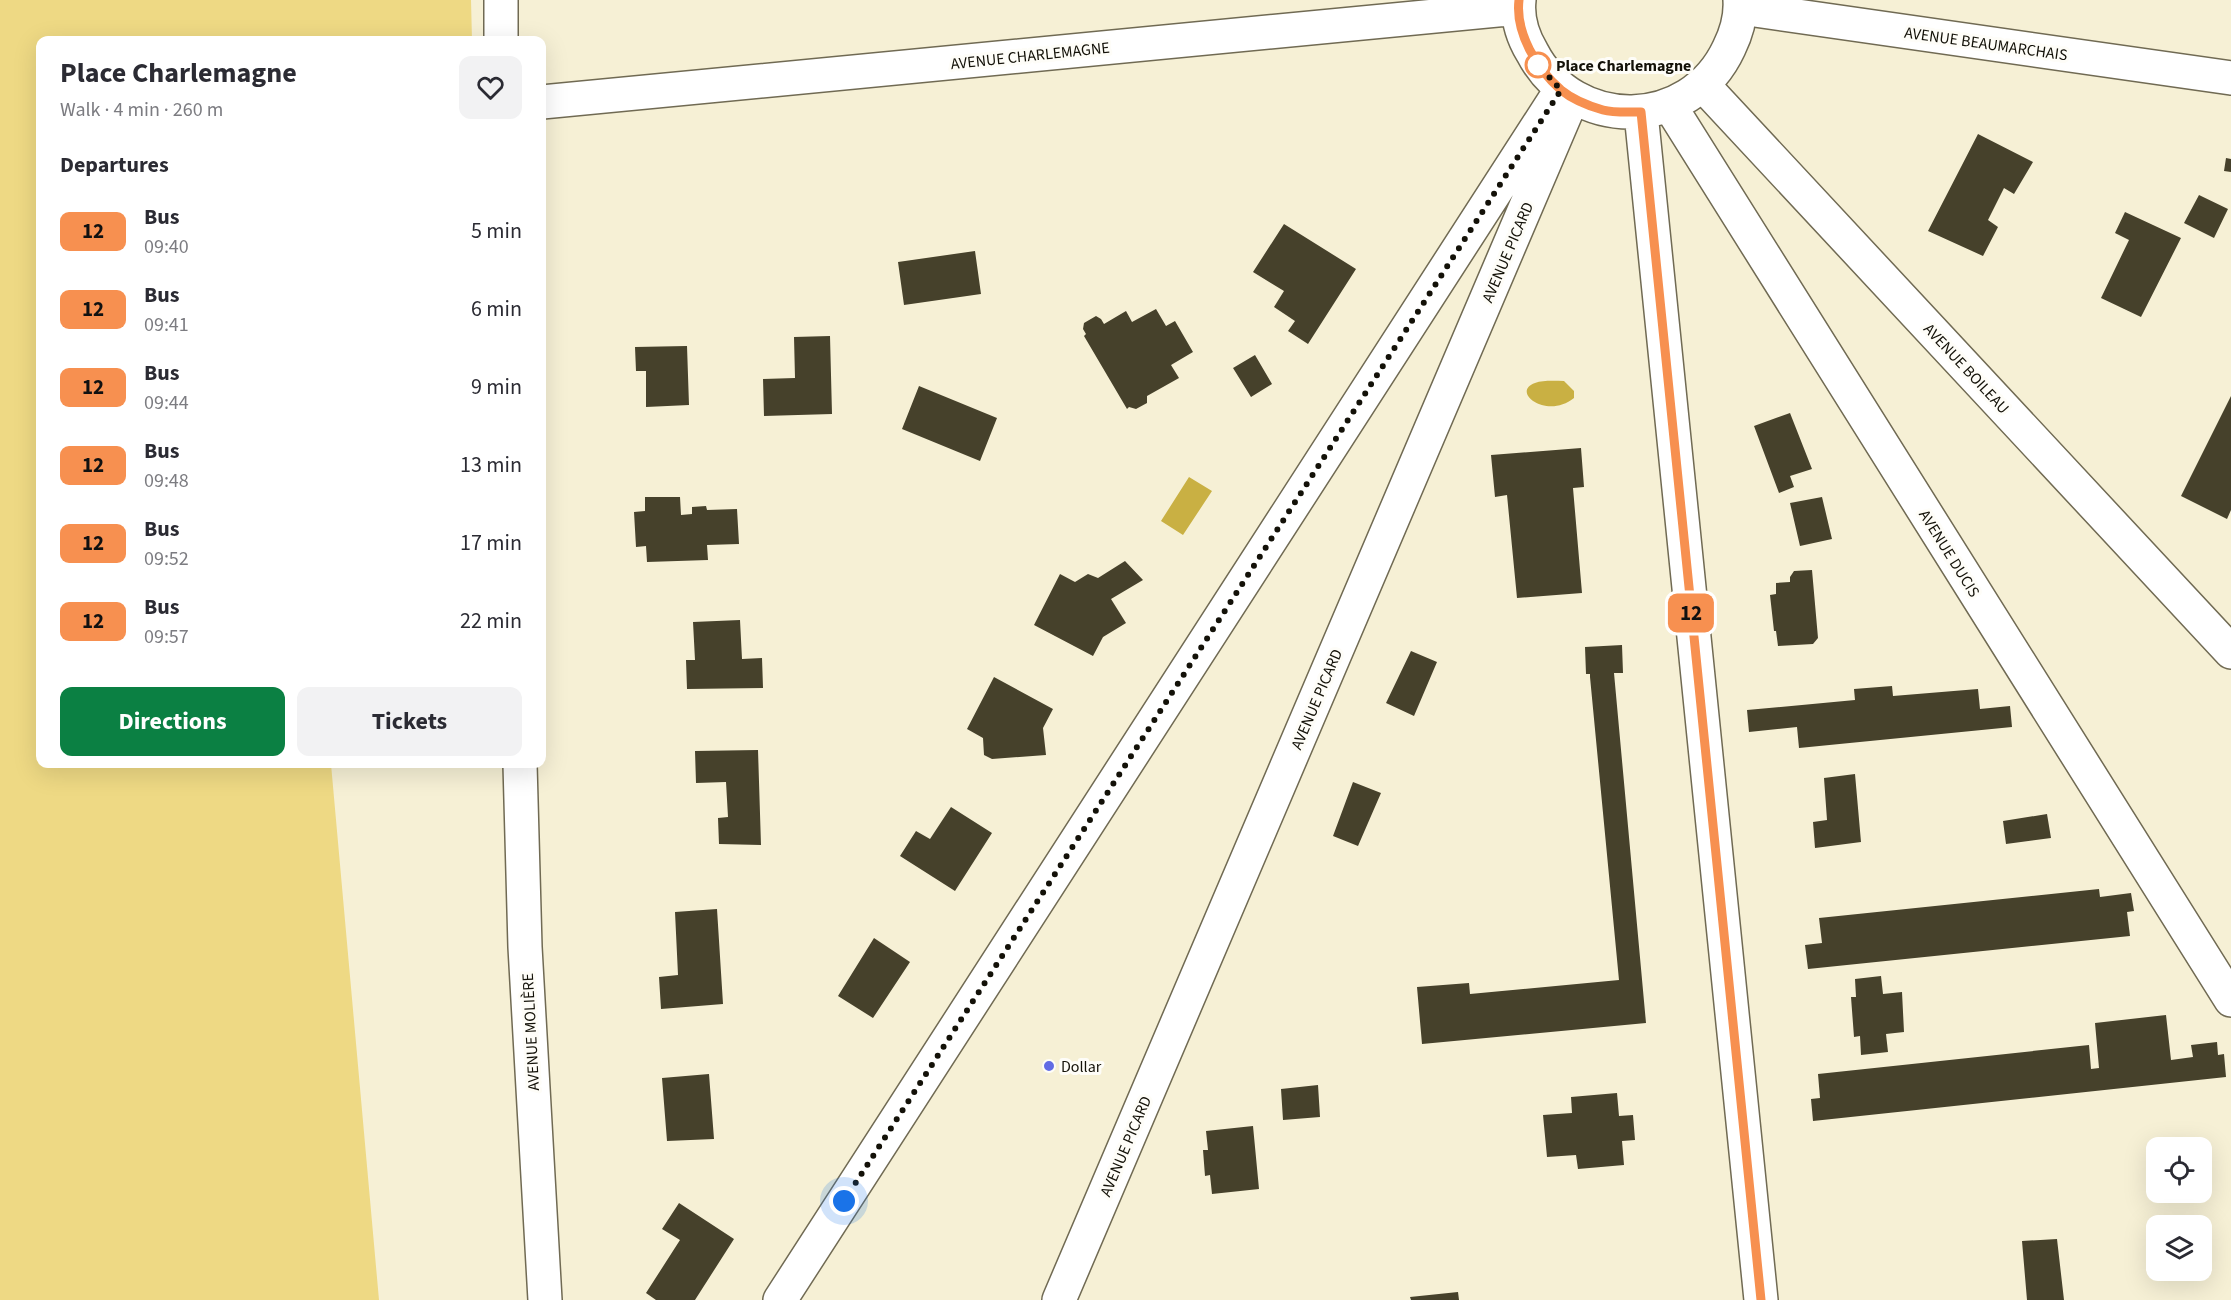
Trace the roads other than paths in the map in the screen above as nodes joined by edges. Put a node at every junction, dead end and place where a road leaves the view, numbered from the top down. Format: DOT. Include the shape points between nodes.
graph roads {
  1 [pos="501,0"];
  2 [pos="1519,4"];
  3 [pos="1740,4"];
  4 [pos="501,36"];
  5 [pos="2231,78"];
  6 [pos="1703,85"];
  7 [pos="1567,94"];
  8 [pos="546,102"];
  9 [pos="1655,109"];
  10 [pos="2231,652"];
  11 [pos="520,768"];
  12 [pos="2231,1000"];
  13 [pos="545,1300"];
  14 [pos="780,1300"];
  15 [pos="1059,1300"];
  16 [pos="1761,1300"];
  1 -- 4 [label="street"];
  2 -- 7 [label="street" via="1524,39 1539,67"];
  2 -- 8 [label="street, AVENUE CHARLEMAGNE"];
  3 -- 5 [label="street, AVENUE BEAUMARCHAIS"];
  3 -- 6 [label="street" via="1735,36 1722,63"];
  6 -- 9 [label="street" via="1688,97"];
  6 -- 10 [label="street, AVENUE BOILEAU"];
  7 -- 9 [label="street" via="1605,111"];
  7 -- 14 [label="street"];
  7 -- 15 [label="street, AVENUE PICARD"];
  9 -- 12 [label="street, AVENUE DUCIS"];
  9 -- 16 [label="street"];
  11 -- 13 [label="street, AVENUE MOLIÈRE" via="525,947"];
}
